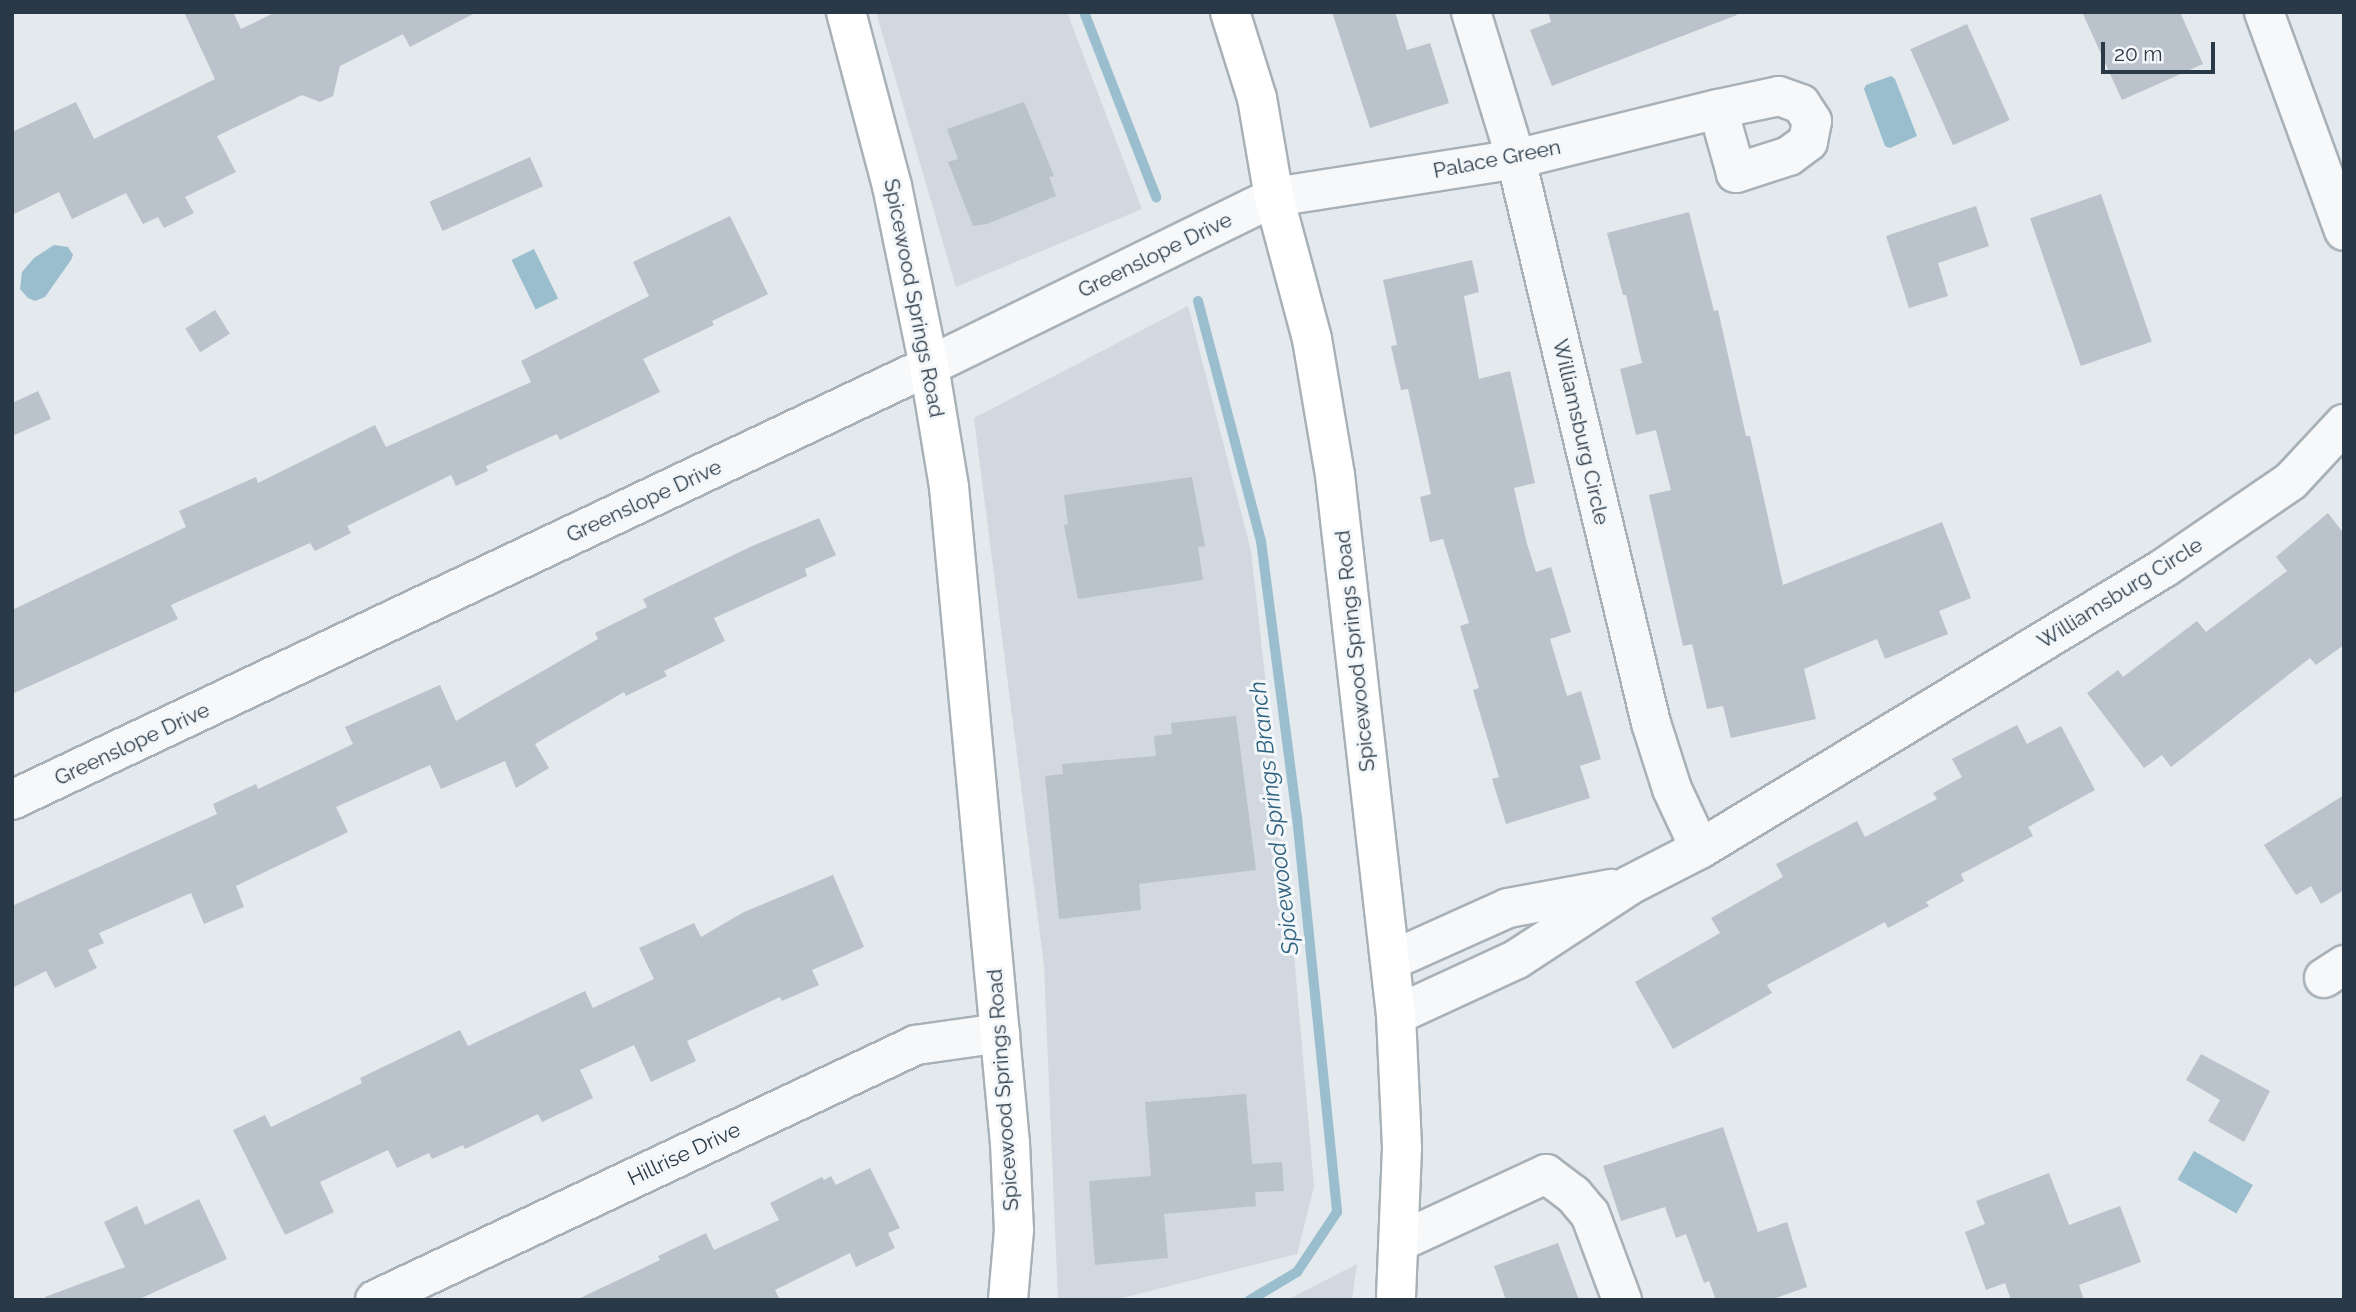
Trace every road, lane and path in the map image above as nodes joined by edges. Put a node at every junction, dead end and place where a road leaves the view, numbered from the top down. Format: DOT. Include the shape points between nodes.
graph roads {
  1 [pos="846,12"];
  2 [pos="1230,12"];
  3 [pos="1471,12"];
  4 [pos="2264,12"];
  5 [pos="1718,109"];
  6 [pos="1516,159"];
  7 [pos="1274,197"];
  8 [pos="2344,232"];
  9 [pos="929,366"];
  10 [pos="2344,424"];
  11 [pos="12,800"];
  12 [pos="1700,849"];
  13 [pos="1630,885"];
  14 [pos="1390,961"];
  15 [pos="1396,1015"];
  16 [pos="1000,1033"];
  17 [pos="1399,1242"];
  18 [pos="375,1300"];
  19 [pos="1008,1300"];
  20 [pos="1396,1300"];
  21 [pos="1622,1300"];
  1 -- 9 [label="main road, Spicewood Springs Road" via="892,186"];
  2 -- 7 [label="main road, Spicewood Springs Road" via="1256,98"];
  3 -- 6 [label="street, Williamsburg Circle"];
  4 -- 8 [label="street"];
  5 -- 6 [label="street, Palace Green"];
  6 -- 7 [label="street, Palace Green"];
  6 -- 12 [label="street, Williamsburg Circle" via="1651,723 1672,789"];
  7 -- 9 [label="street, Greenslope Drive"];
  7 -- 14 [label="main road, Spicewood Springs Road" via="1312,339 1335,475"];
  9 -- 11 [label="street, Greenslope Drive"];
  9 -- 16 [label="main road, Spicewood Springs Road" via="949,487"];
  10 -- 12 [label="street, Williamsburg Circle" via="2291,481 2164,568"];
  12 -- 13 [label="street, Williamsburg Circle"];
  13 -- 14 [label="street, Williamsburg Circle" via="1508,908"];
  13 -- 15 [label="street, Williamsburg Circle" via="1517,959"];
  14 -- 15 [label="main road, Spicewood Springs Road"];
  15 -- 17 [label="main road, Spicewood Springs Road" via="1402,1148"];
  16 -- 18 [label="street, Hillrise Drive" via="916,1045"];
  16 -- 19 [label="main road, Spicewood Springs Road" via="1014,1230"];
  17 -- 20 [label="main road, Spicewood Springs Road"];
  17 -- 21 [label="street" via="1546,1174 1590,1214"];
}
